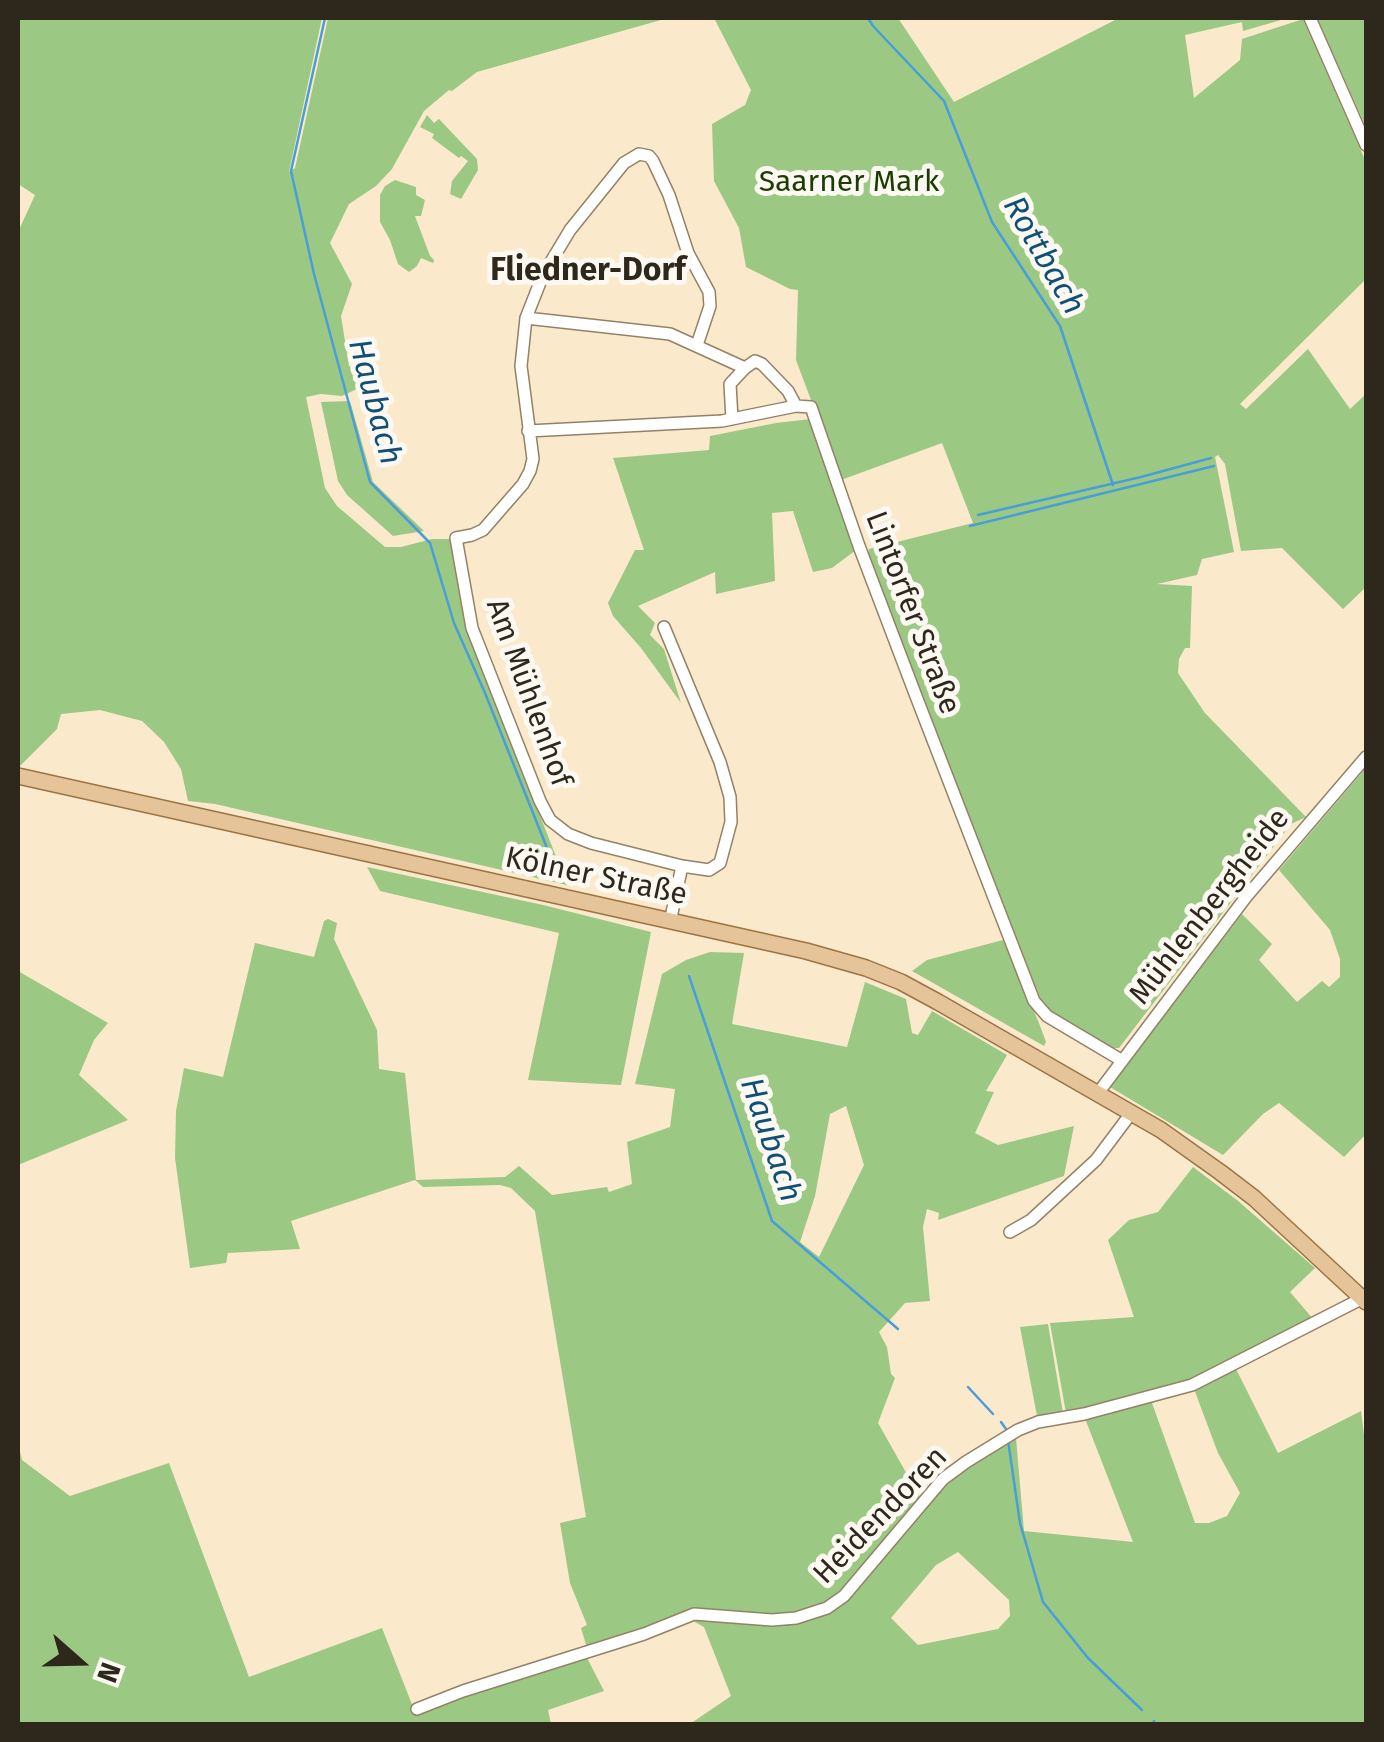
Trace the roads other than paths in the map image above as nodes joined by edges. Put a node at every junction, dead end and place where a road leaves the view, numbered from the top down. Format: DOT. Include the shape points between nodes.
graph roads {
  1 [pos="1310,18"];
  2 [pos="1366,144"];
  3 [pos="526,318"];
  4 [pos="697,346"];
  5 [pos="745,368"];
  6 [pos="796,406"];
  7 [pos="732,418"];
  8 [pos="528,430"];
  9 [pos="664,627"];
  10 [pos="1366,757"];
  11 [pos="18,776"];
  12 [pos="682,866"];
  13 [pos="670,922"];
  14 [pos="1121,1060"];
  15 [pos="1098,1093"];
  16 [pos="1132,1112"];
  17 [pos="1010,1232"];
  18 [pos="1365,1300"];
  19 [pos="417,1710"];
  1 -- 2 [label="street"];
  3 -- 4 [label="street" via="658,332"];
  3 -- 4 [label="street, Am Mühlenhof" via="570,230 631,156 644,154 653,160 709,292"];
  3 -- 8 [label="street, Am Mühlenhof" via="520,366"];
  4 -- 5 [label="street"];
  5 -- 6 [label="street" via="762,364"];
  5 -- 7 [label="street" via="730,384"];
  6 -- 7 [label="street"];
  6 -- 14 [label="street, Lintorfer Straße" via="811,407 1034,1001 1047,1016"];
  7 -- 8 [label="street"];
  8 -- 12 [label="street, Am Mühlenhof" via="533,459 522,484 482,530 456,538 472,628 550,820 590,842"];
  9 -- 12 [label="street" via="730,797 720,863 709,870"];
  10 -- 14 [label="street, Mühlenbergheide" via="1246,897"];
  11 -- 13 [label="main road, Kölner Straße"];
  12 -- 13 [label="street"];
  13 -- 15 [label="main road, Kölner Straße" via="866,968"];
  14 -- 15 [label="street, Mühlenbergheide"];
  15 -- 16 [label="main road, Kölner Straße"];
  16 -- 17 [label="street" via="1096,1160"];
  16 -- 18 [label="main road, Kölner Straße" via="1254,1198"];
  18 -- 19 [label="street, Heidendoren" via="1192,1386 1018,1430 944,1480 827,1608 772,1620 694,1614"];
}
